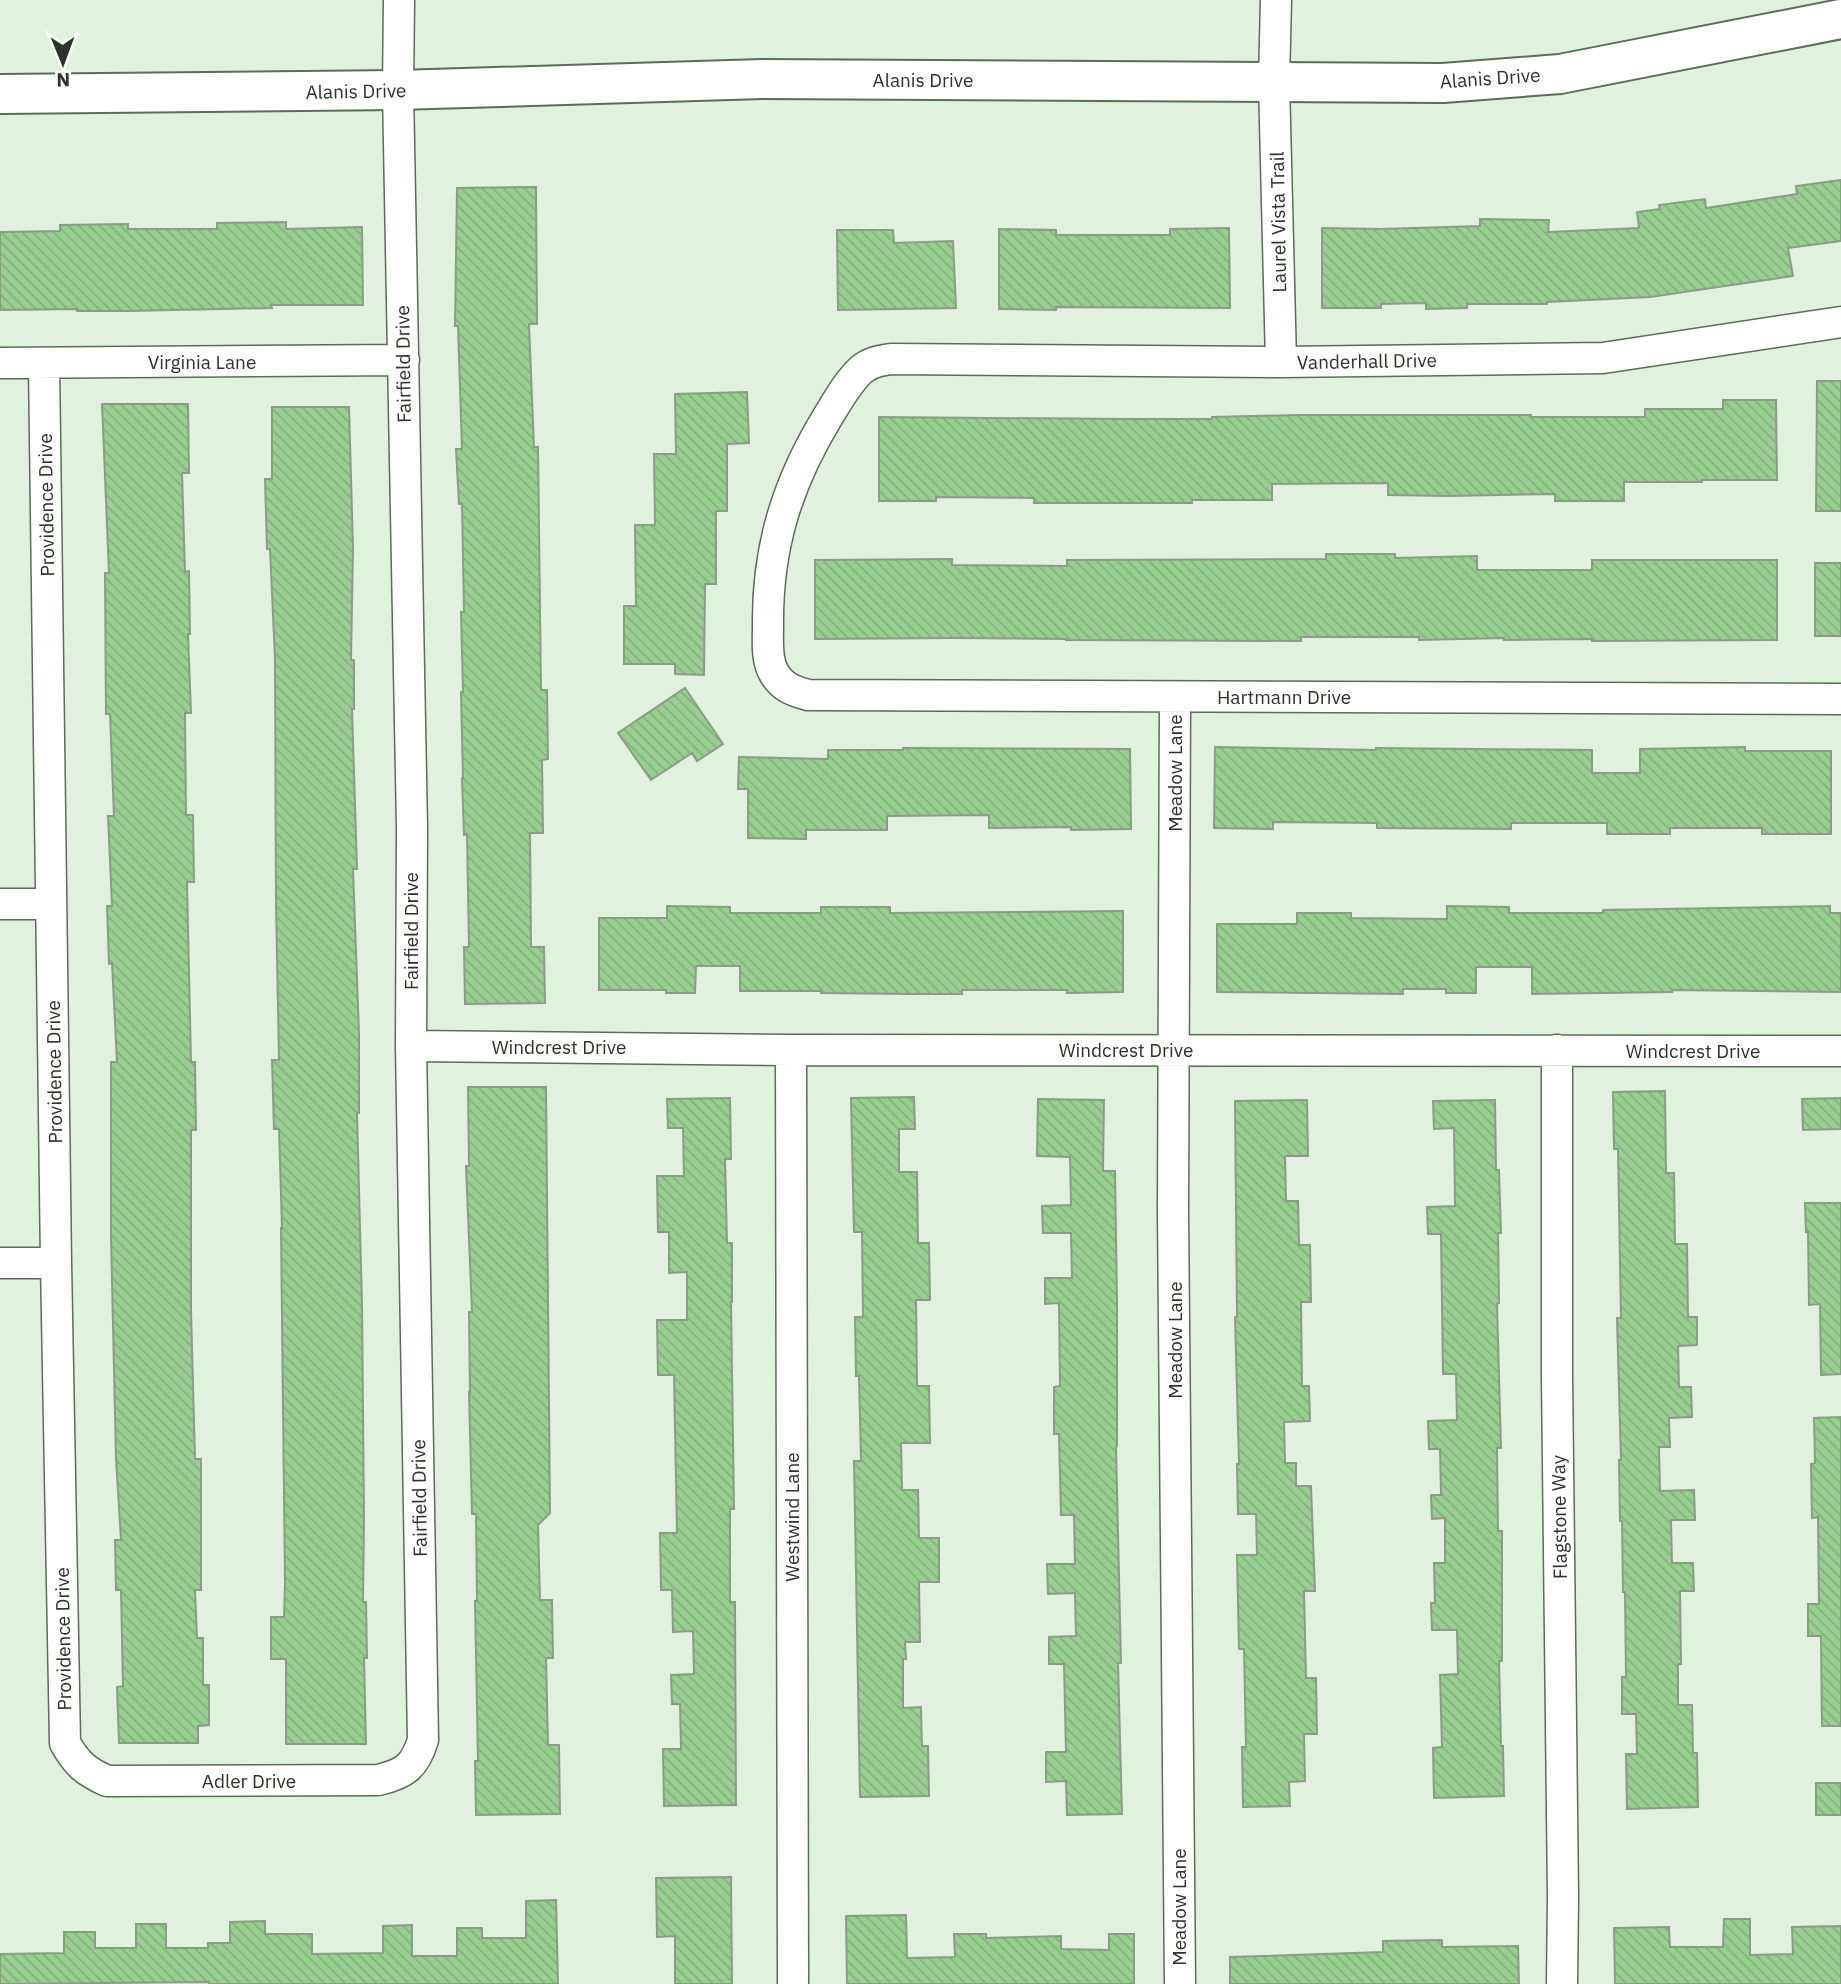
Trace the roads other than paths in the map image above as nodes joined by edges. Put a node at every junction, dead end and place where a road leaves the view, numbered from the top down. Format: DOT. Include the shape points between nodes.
graph roads {
  1 [pos="399,0"];
  2 [pos="1276,0"];
  3 [pos="1841,19"];
  4 [pos="1274,82"];
  5 [pos="398,90"];
  6 [pos="0,94"];
  7 [pos="1841,322"];
  8 [pos="891,359"];
  9 [pos="404,360"];
  10 [pos="1281,362"];
  11 [pos="0,363"];
  12 [pos="44,363"];
  13 [pos="1175,697"];
  14 [pos="1841,699"];
  15 [pos="0,904"];
  16 [pos="51,904"];
  17 [pos="411,1046"];
  18 [pos="791,1050"];
  19 [pos="1174,1050"];
  20 [pos="1557,1050"];
  21 [pos="1841,1051"];
  22 [pos="0,1263"];
  23 [pos="56,1263"];
  24 [pos="408,1768"];
  25 [pos="89,1773"];
  26 [pos="793,1984"];
  27 [pos="1180,1984"];
  28 [pos="1562,1984"];
  1 -- 5 [label="street, Fairfield Drive"];
  2 -- 4 [label="street, Laurel Vista Trail"];
  3 -- 4 [label="main road, Alanis Drive" via="1560,74 1443,83"];
  4 -- 5 [label="main road, Alanis Drive" via="763,79"];
  4 -- 10 [label="street, Laurel Vista Trail"];
  5 -- 6 [label="main road, Alanis Drive"];
  5 -- 9 [label="street, Fairfield Drive"];
  7 -- 10 [label="street, Vanderhall Drive" via="1603,358"];
  8 -- 10 [label="street, Vanderhall Drive"];
  8 -- 13 [label="street, Hartmann Drive" via="861,370 818,432 793,483 780,524 768,611 769,660 785,687 808,695"];
  9 -- 12 [label="street, Virginia Lane"];
  9 -- 17 [label="street, Fairfield Drive"];
  11 -- 12 [label="street, Virginia Lane"];
  12 -- 16 [label="street, Providence Drive"];
  13 -- 14 [label="street, Hartmann Drive"];
  13 -- 19 [label="street, Meadow Lane"];
  15 -- 16 [label="street"];
  16 -- 23 [label="street, Providence Drive"];
  17 -- 18 [label="street, Windcrest Drive"];
  17 -- 24 [label="street, Fairfield Drive" via="423,1740"];
  18 -- 19 [label="street, Windcrest Drive"];
  18 -- 26 [label="street, Westwind Lane"];
  19 -- 20 [label="street, Windcrest Drive"];
  19 -- 27 [label="street, Meadow Lane"];
  20 -- 21 [label="street, Windcrest Drive"];
  20 -- 28 [label="street, Flagstone Way"];
  22 -- 23 [label="street"];
  23 -- 25 [label="street, Providence Drive" via="65,1743 74,1760"];
  24 -- 25 [label="street, Adler Drive" via="378,1780 107,1781"];
}
